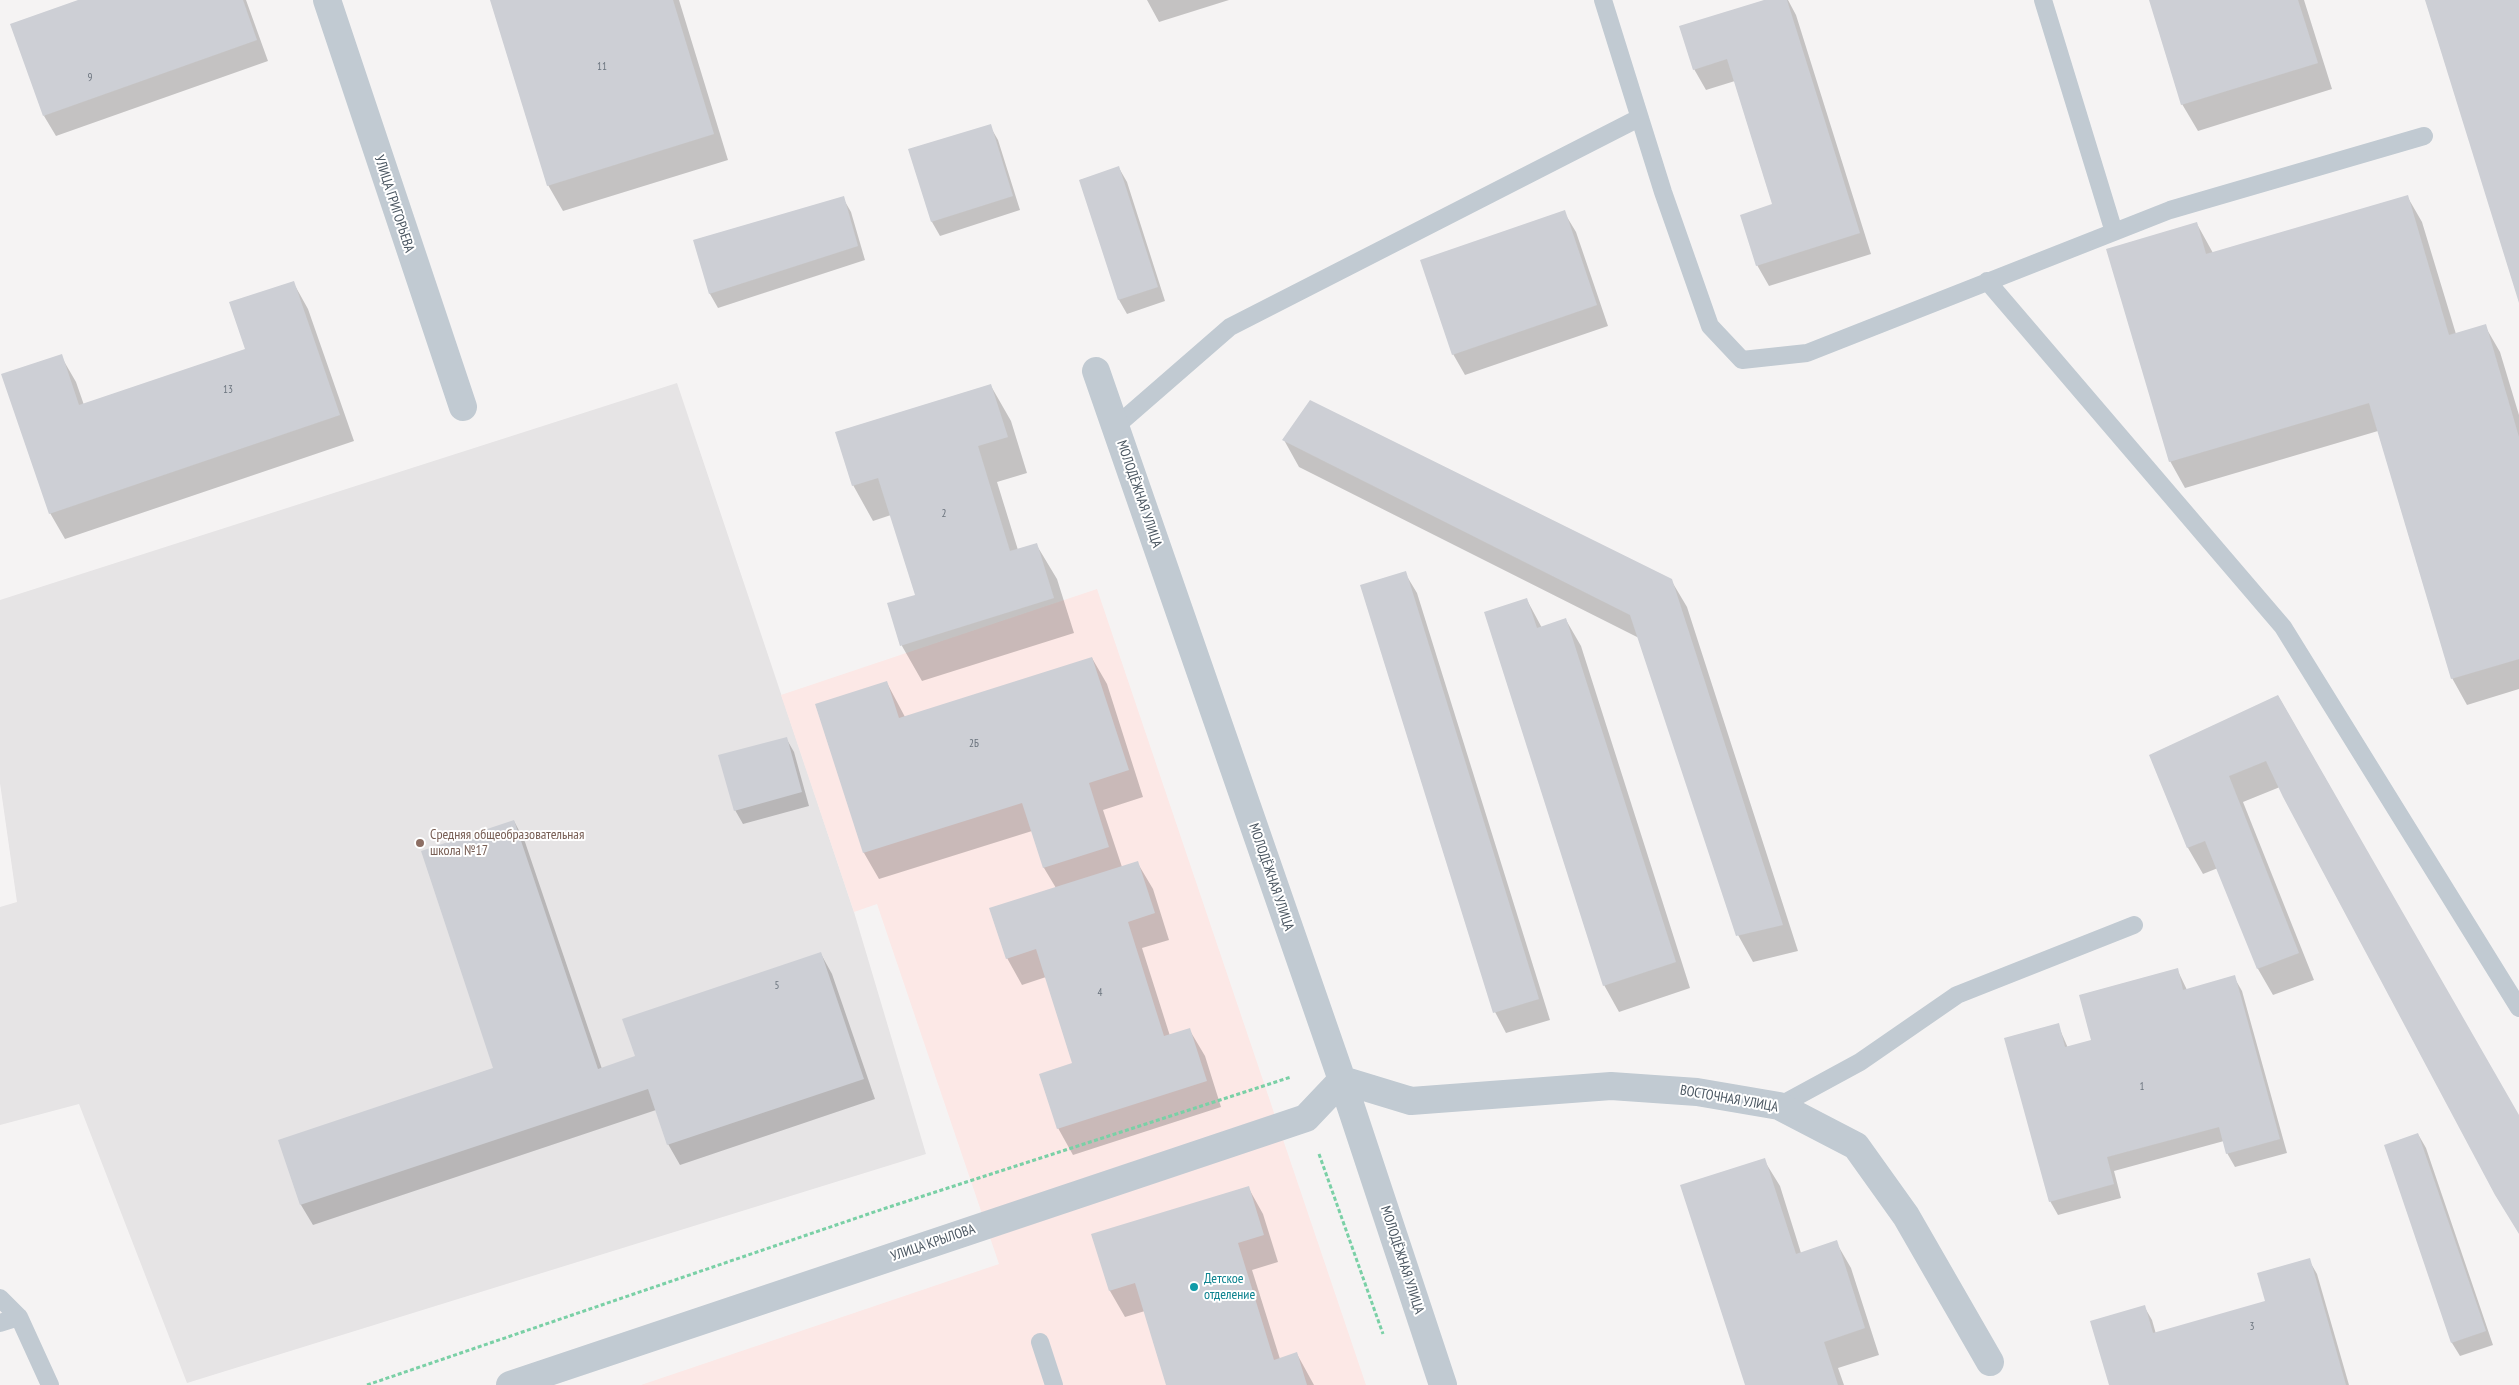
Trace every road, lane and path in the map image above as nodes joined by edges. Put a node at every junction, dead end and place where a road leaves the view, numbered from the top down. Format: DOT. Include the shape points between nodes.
graph roads {
  1 [pos="327,0"];
  2 [pos="1603,0"];
  3 [pos="2043,0"];
  4 [pos="1639,118"];
  5 [pos="2424,136"];
  6 [pos="2114,232"];
  7 [pos="1987,282"];
  8 [pos="1096,371"];
  9 [pos="463,407"];
  10 [pos="1115,428"];
  11 [pos="2134,925"];
  12 [pos="2519,1008"];
  13 [pos="1342,1080"];
  14 [pos="1779,1106"];
  15 [pos="0,1298"];
  16 [pos="19,1317"];
  17 [pos="0,1323"];
  18 [pos="1040,1342"];
  19 [pos="1990,1362"];
  20 [pos="50,1385"];
  21 [pos="510,1385"];
  22 [pos="1054,1385"];
  23 [pos="1443,1385"];
  1 -- 9 [label="street, УЛИЦА ГРИГОРЬЕВА"];
  2 -- 4 [label="lane"];
  3 -- 6 [label="lane"];
  4 -- 7 [label="lane" via="1710,326 1742,360 1807,353"];
  4 -- 10 [label="lane" via="1230,327"];
  5 -- 6 [label="lane" via="2170,210"];
  6 -- 7 [label="lane"];
  7 -- 12 [label="lane" via="2283,627"];
  8 -- 10 [label="street, МОЛОДЁЖНАЯ УЛИЦА"];
  10 -- 13 [label="street, МОЛОДЁЖНАЯ УЛИЦА"];
  11 -- 14 [label="lane" via="1957,995 1860,1062"];
  13 -- 14 [label="street, ВОСТОЧНАЯ УЛИЦА" via="1412,1101 1611,1086 1698,1092"];
  13 -- 21 [label="street, УЛИЦА КРЫЛОВА" via="1306,1118"];
  13 -- 23 [label="street, МОЛОДЁЖНАЯ УЛИЦА"];
  14 -- 19 [label="street, ВОСТОЧНАЯ УЛИЦА" via="1856,1146 1906,1216"];
  15 -- 16 [label="lane"];
  16 -- 17 [label="lane"];
  16 -- 20 [label="lane"];
  18 -- 22 [label="lane"];
}
